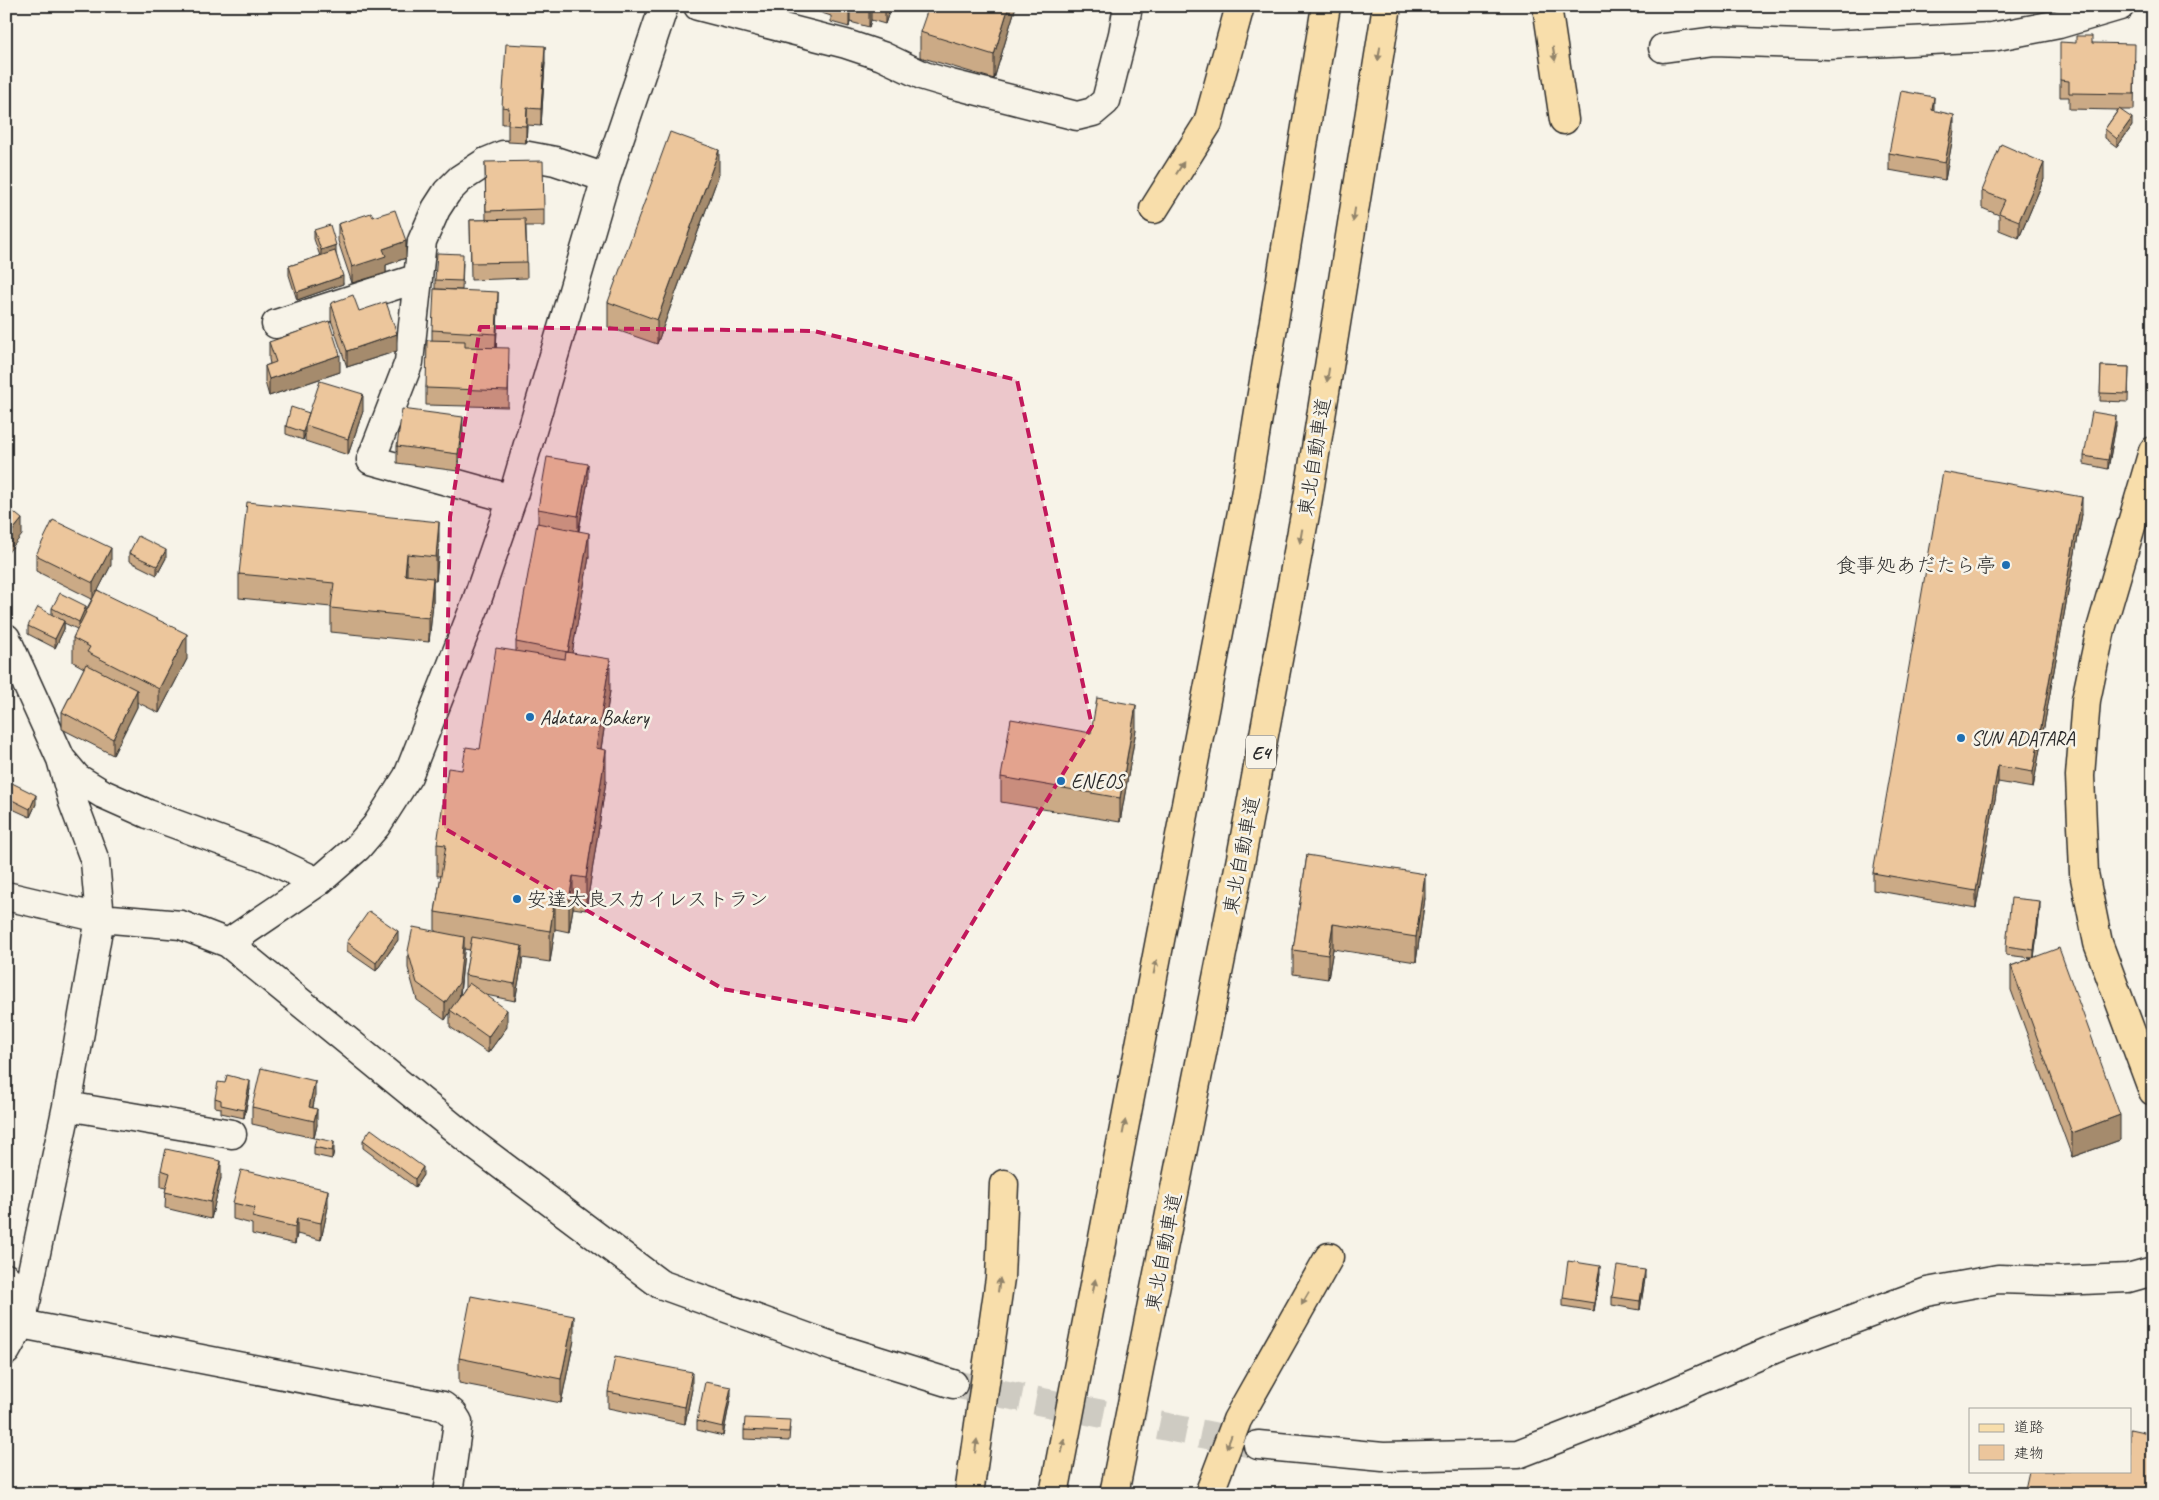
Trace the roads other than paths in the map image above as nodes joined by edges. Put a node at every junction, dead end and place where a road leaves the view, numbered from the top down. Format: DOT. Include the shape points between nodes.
graph roads {
  1 [pos="664,6"];
  2 [pos="698,6"];
  3 [pos="1128,6"];
  4 [pos="1240,6"];
  5 [pos="1326,6"];
  6 [pos="1387,6"];
  7 [pos="1547,6"];
  8 [pos="2120,6"];
  9 [pos="1663,48"];
  10 [pos="1564,120"];
  11 [pos="606,178"];
  12 [pos="1154,209"];
  13 [pos="418,278"];
  14 [pos="276,324"];
  15 [pos="2153,450"];
  16 [pos="512,499"];
  17 [pos="6,638"];
  18 [pos="61,759"];
  19 [pos="318,882"];
  20 [pos="6,896"];
  21 [pos="100,918"];
  22 [pos="228,943"];
  23 [pos="2153,1091"];
  24 [pos="68,1106"];
  25 [pos="232,1134"];
  26 [pos="1004,1184"];
  27 [pos="1329,1257"];
  28 [pos="2153,1271"];
  29 [pos="6,1278"];
  30 [pos="24,1311"];
  31 [pos="6,1351"];
  32 [pos="953,1384"];
  33 [pos="1258,1445"];
  34 [pos="448,1494"];
  35 [pos="969,1494"];
  36 [pos="1054,1494"];
  37 [pos="1114,1494"];
  38 [pos="1209,1494"];
  1 -- 11 [label="street"];
  2 -- 3 [label="street" via="846,44 882,56 924,76 1077,116 1093,112 1106,101"];
  12 -- 4 [label="main road, one-way" via="1208,123"];
  36 -- 5 [label="main road, one-way" via="1243,506"];
  6 -- 37 [label="main road, 東北自動車道 / E4, one-way" via="1300,543 1238,878"];
  7 -- 10 [label="main road, one-way"];
  8 -- 9 [label="street" via="2059,24 1992,37 1829,45 1714,41"];
  11 -- 13 [label="street" via="555,161 523,155 503,155 486,162 460,179 436,210 422,241"];
  11 -- 16 [label="street"];
  13 -- 14 [label="street"];
  13 -- 16 [label="street" via="409,362 371,460"];
  15 -- 23 [label="main road" via="2101,629 2086,700 2080,776 2084,873 2098,943"];
  16 -- 19 [label="street" via="475,606 408,776 376,826 358,847"];
  17 -- 18 [label="street"];
  18 -- 19 [label="street" via="76,778 102,794 265,856"];
  18 -- 21 [label="street" via="94,861"];
  19 -- 22 [label="street"];
  20 -- 21 [label="street"];
  21 -- 22 [label="street" via="181,924"];
  21 -- 24 [label="street"];
  22 -- 32 [label="street" via="476,1146 660,1284 834,1347"];
  24 -- 25 [label="street"];
  24 -- 30 [label="street"];
  35 -- 26 [label="main road, one-way" via="1000,1278"];
  27 -- 38 [label="main road, one-way" via="1237,1420"];
  28 -- 33 [label="street" via="2128,1278 2060,1282 1998,1279 1927,1292 1778,1347 1639,1407 1518,1454 1383,1458"];
  29 -- 30 [label="street"];
  30 -- 31 [label="street"];
  30 -- 34 [label="street" via="443,1406 458,1422"];
}
